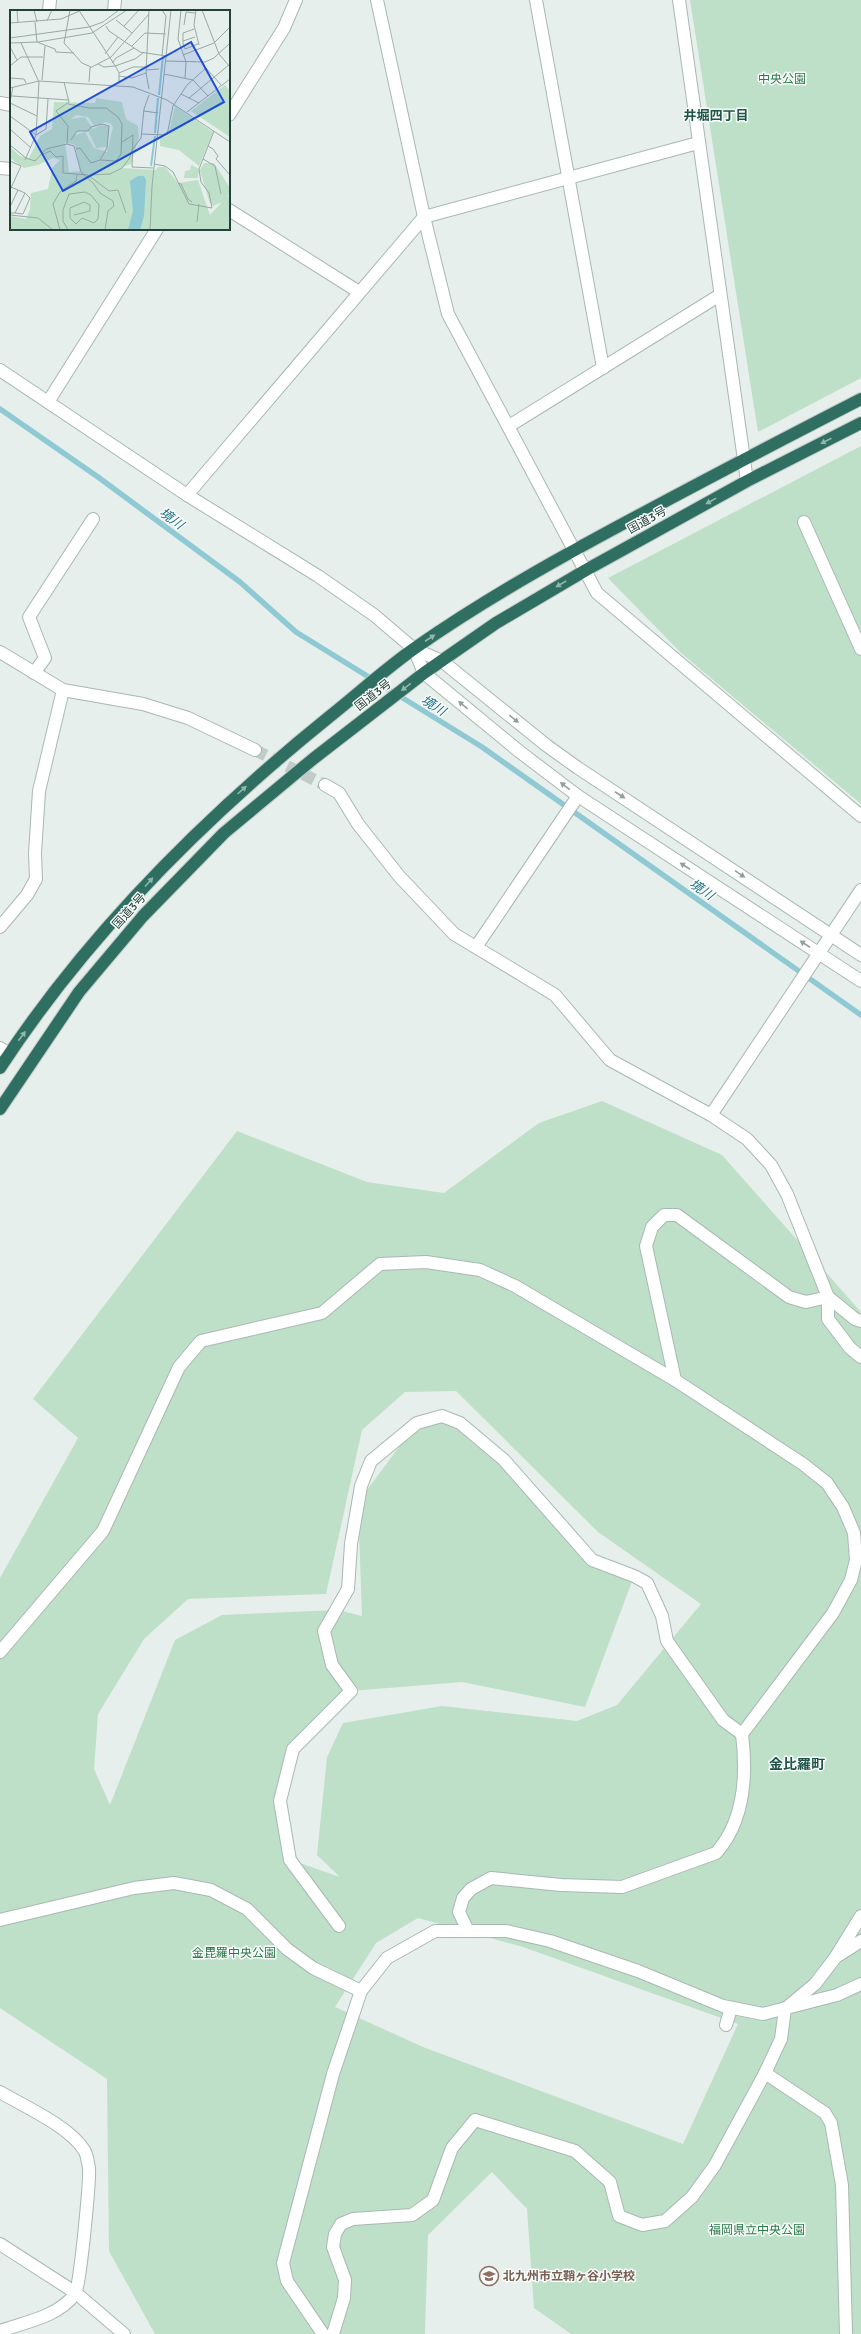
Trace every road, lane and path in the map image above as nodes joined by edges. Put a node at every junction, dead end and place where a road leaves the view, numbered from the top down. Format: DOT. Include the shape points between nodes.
graph roads {
  1 [pos="50,0"];
  2 [pos="115,0"];
  3 [pos="296,0"];
  4 [pos="377,0"];
  5 [pos="536,0"];
  6 [pos="679,0"];
  7 [pos="49,10"];
  8 [pos="114,10"];
  9 [pos="0,103"];
  10 [pos="10,105"];
  11 [pos="230,113"];
  12 [pos="698,143"];
  13 [pos="0,168"];
  14 [pos="10,169"];
  15 [pos="568,178"];
  16 [pos="230,211"];
  17 [pos="424,217"];
  18 [pos="156,230"];
  19 [pos="359,292"];
  20 [pos="720,296"];
  21 [pos="603,368"];
  22 [pos="0,370"];
  23 [pos="861,399"];
  24 [pos="48,402"];
  25 [pos="861,423"];
  26 [pos="508,426"];
  27 [pos="744,459"];
  28 [pos="747,481"];
  29 [pos="187,495"];
  30 [pos="93,519"];
  31 [pos="804,522"];
  32 [pos="575,549"];
  33 [pos="586,570"];
  34 [pos="414,649"];
  35 [pos="861,649"];
  36 [pos="0,653"];
  37 [pos="442,661"];
  38 [pos="34,673"];
  39 [pos="424,673"];
  40 [pos="63,690"];
  41 [pos="255,750"];
  42 [pos="325,785"];
  43 [pos="578,796"];
  44 [pos="861,816"];
  45 [pos="861,890"];
  46 [pos="0,927"];
  47 [pos="832,935"];
  48 [pos="476,947"];
  49 [pos="820,954"];
  50 [pos="861,955"];
  51 [pos="861,981"];
  52 [pos="5,1051"];
  53 [pos="0,1068"];
  54 [pos="0,1109"];
  55 [pos="711,1115"];
  56 [pos="828,1297"];
  57 [pos="861,1321"];
  58 [pos="861,1357"];
  59 [pos="675,1380"];
  60 [pos="0,1652"];
  61 [pos="742,1734"];
  62 [pos="861,1916"];
  63 [pos="0,1920"];
  64 [pos="339,1926"];
  65 [pos="468,1931"];
  66 [pos="861,1941"];
  67 [pos="835,1958"];
  68 [pos="861,1984"];
  69 [pos="361,1991"];
  70 [pos="731,2008"];
  71 [pos="785,2009"];
  72 [pos="726,2025"];
  73 [pos="765,2073"];
  74 [pos="0,2092"];
  75 [pos="0,2244"];
  76 [pos="76,2293"];
  77 [pos="0,2331"];
  78 [pos="124,2334"];
  79 [pos="323,2334"];
  80 [pos="333,2334"];
  81 [pos="846,2334"];
  1 -- 7 [label="street"];
  2 -- 8 [label="street"];
  3 -- 11 [label="street" via="284,28"];
  4 -- 17 [label="street"];
  5 -- 15 [label="street"];
  6 -- 12 [label="street"];
  9 -- 10 [label="street"];
  12 -- 15 [label="street"];
  12 -- 20 [label="street"];
  13 -- 14 [label="street"];
  15 -- 17 [label="street"];
  15 -- 21 [label="street"];
  16 -- 19 [label="street"];
  17 -- 19 [label="street"];
  17 -- 26 [label="street" via="448,314"];
  18 -- 24 [label="street"];
  19 -- 29 [label="street"];
  20 -- 21 [label="street"];
  20 -- 27 [label="street"];
  21 -- 26 [label="street"];
  22 -- 24 [label="street"];
  23 -- 27 [label="highway, 国道3号"];
  24 -- 29 [label="street"];
  25 -- 28 [label="highway, 国道3号, one-way"];
  26 -- 32 [label="street"];
  27 -- 28 [label="street"];
  27 -- 32 [label="highway, 国道3号"];
  28 -- 33 [label="highway, 国道3号, one-way"];
  29 -- 34 [label="street" via="318,576 374,615"];
  30 -- 38 [label="street" via="29,617 45,658"];
  31 -- 35 [label="street"];
  32 -- 33 [label="street"];
  34 -- 32 [label="highway, 国道3号, one-way" via="496,595"];
  33 -- 37 [label="highway, 国道3号, one-way" via="496,622"];
  33 -- 44 [label="street" via="597,593"];
  34 -- 37 [label="street"];
  34 -- 39 [label="street"];
  52 -- 34 [label="highway, 国道3号, one-way" via="160,869 198,831 281,757"];
  36 -- 38 [label="street"];
  37 -- 39 [label="highway, 国道3号"];
  37 -- 47 [label="street, one-way" via="552,750"];
  38 -- 40 [label="street"];
  43 -- 39 [label="street, one-way"];
  39 -- 54 [label="highway, 国道3号, one-way" via="313,759 224,833 186,870 108,955 79,992"];
  40 -- 41 [label="street" via="143,704 188,718"];
  40 -- 46 [label="street" via="38,791 36,878 27,895"];
  42 -- 48 [label="street" via="339,793 358,824 399,876 454,934"];
  43 -- 48 [label="street"];
  49 -- 43 [label="street, one-way"];
  45 -- 47 [label="street"];
  47 -- 49 [label="street"];
  47 -- 50 [label="street"];
  48 -- 55 [label="street" via="554,995 610,1060"];
  49 -- 51 [label="street"];
  49 -- 55 [label="street"];
  52 -- 53 [label="highway, 国道3号"];
  55 -- 56 [label="street" via="747,1139 771,1165 787,1194"];
  56 -- 57 [label="street"];
  56 -- 58 [label="street" via="828,1319 850,1348"];
  56 -- 59 [label="street" via="806,1302 789,1297 677,1215 664,1215 652,1227 646,1246"];
  59 -- 60 [label="street" via="515,1286 480,1270 426,1262 380,1264 322,1313 201,1341 179,1367 103,1531"];
  59 -- 61 [label="street" via="803,1464 827,1483 843,1507 854,1533 856,1560 851,1580 833,1613"];
  61 -- 64 [label="street" via="723,1720 667,1641 662,1616 646,1583 592,1560 504,1460 460,1423 442,1416 417,1422 371,1461 361,1486 351,1544 348,1589 324,1631 332,1665 351,1691 294,1749 280,1801 290,1860"];
  61 -- 65 [label="street" via="745,1760 737,1821 716,1853 622,1887 491,1878 471,1889 463,1898 459,1912"];
  62 -- 67 [label="street"];
  63 -- 69 [label="street" via="134,1888 181,1884 211,1890 247,1909 287,1949 313,1968"];
  65 -- 69 [label="street" via="435,1931 386,1958"];
  65 -- 70 [label="street" via="506,1930 550,1941 638,1971"];
  66 -- 67 [label="street"];
  67 -- 71 [label="street" via="815,1984"];
  68 -- 71 [label="street" via="837,1995"];
  69 -- 79 [label="street" via="333,2074 283,2264 287,2281"];
  70 -- 71 [label="street" via="763,2014"];
  70 -- 72 [label="street"];
  71 -- 73 [label="street" via="781,2039"];
  73 -- 80 [label="street" via="715,2165 692,2197 665,2221 642,2225 619,2216 610,2182 575,2151 475,2120 452,2148 433,2200 412,2215 353,2219 341,2224 335,2234 333,2247 345,2280 344,2298"];
  73 -- 81 [label="street" via="825,2113 831,2124 842,2185"];
  74 -- 76 [label="street" via="70,2134 85,2151 89,2168 85,2229"];
  75 -- 76 [label="street"];
  76 -- 77 [label="street" via="64,2306 46,2316"];
  76 -- 78 [label="street"];
}
